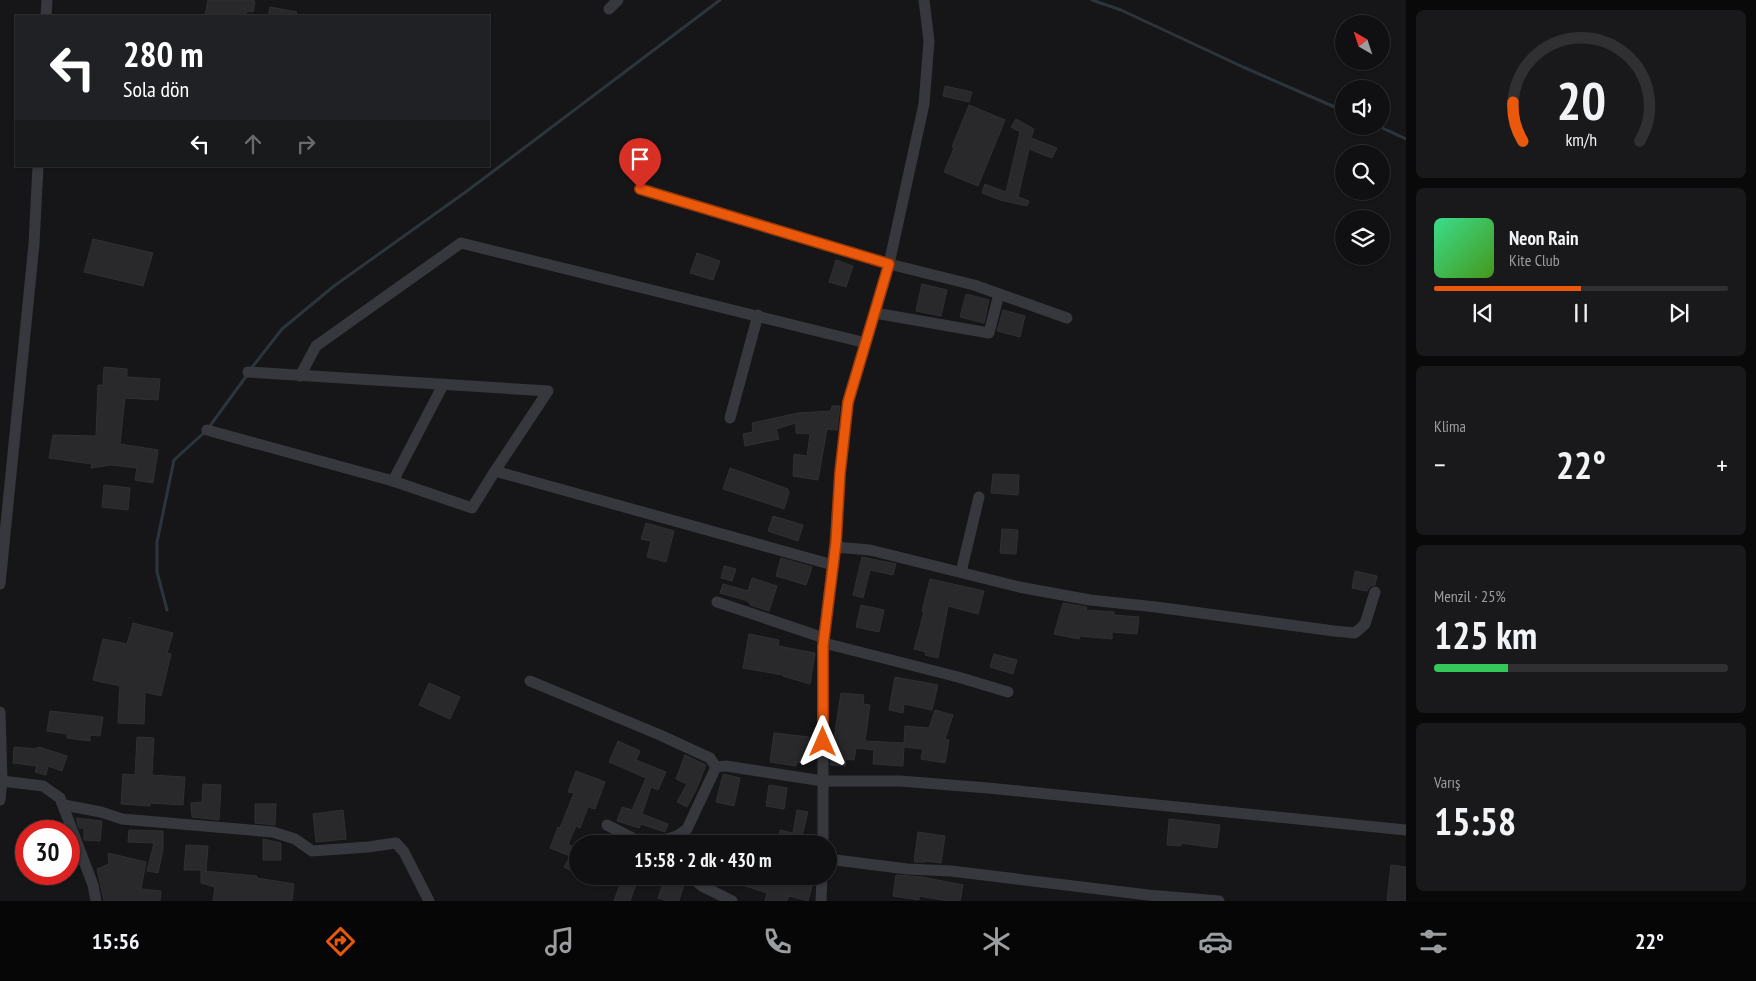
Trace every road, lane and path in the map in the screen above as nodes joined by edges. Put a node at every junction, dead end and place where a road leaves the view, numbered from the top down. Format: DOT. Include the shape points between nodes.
graph roads {
  1 [pos="47,0"];
  2 [pos="618,0"];
  3 [pos="924,0"];
  4 [pos="609,9"];
  5 [pos="46,15"];
  6 [pos="38,167"];
  7 [pos="640,189"];
  8 [pos="889,264"];
  9 [pos="999,294"];
  10 [pos="875,313"];
  11 [pos="758,315"];
  12 [pos="1067,318"];
  13 [pos="866,343"];
  14 [pos="248,372"];
  15 [pos="300,376"];
  16 [pos="443,385"];
  17 [pos="730,418"];
  18 [pos="206,430"];
  19 [pos="495,471"];
  20 [pos="393,481"];
  21 [pos="979,497"];
  22 [pos="835,547"];
  23 [pos="833,565"];
  24 [pos="961,572"];
  25 [pos="0,584"];
  26 [pos="1375,592"];
  27 [pos="717,602"];
  28 [pos="824,641"];
  29 [pos="530,681"];
  30 [pos="1008,692"];
  31 [pos="0,712"];
  32 [pos="716,767"];
  33 [pos="2,781"];
  34 [pos="823,781"];
  35 [pos="0,800"];
  36 [pos="64,805"];
  37 [pos="607,825"];
  38 [pos="1406,830"];
  39 [pos="823,835"];
  40 [pos="837,860"];
  41 [pos="701,885"];
  42 [pos="822,885"];
  43 [pos="96,901"];
  44 [pos="429,901"];
  45 [pos="732,901"];
  46 [pos="821,901"];
  47 [pos="1220,901"];
  1 -- 5 [label="street"];
  2 -- 4 [label="street"];
  3 -- 8 [label="street" via="929,42 924,104"];
  6 -- 25 [label="street" via="33,254"];
  7 -- 8 [label="street"];
  8 -- 9 [label="street"];
  8 -- 10 [label="street"];
  9 -- 10 [label="street" via="989,334"];
  9 -- 12 [label="street"];
  10 -- 13 [label="street"];
  11 -- 13 [label="street"];
  11 -- 15 [label="street" via="461,243 316,346"];
  11 -- 17 [label="street"];
  13 -- 22 [label="street" via="848,402"];
  14 -- 15 [label="street"];
  15 -- 16 [label="street"];
  16 -- 19 [label="street" via="548,391"];
  16 -- 20 [label="street"];
  18 -- 20 [label="street"];
  19 -- 20 [label="street" via="472,508"];
  19 -- 23 [label="street"];
  21 -- 24 [label="street"];
  22 -- 23 [label="street"];
  22 -- 24 [label="street" via="870,550"];
  23 -- 28 [label="street"];
  24 -- 26 [label="street" via="1090,600 1355,633 1365,624"];
  27 -- 28 [label="street"];
  28 -- 30 [label="street"];
  28 -- 34 [label="street"];
  29 -- 32 [label="street" via="710,758"];
  31 -- 33 [label="street"];
  32 -- 34 [label="street"];
  32 -- 37 [label="street" via="687,829 677,836 664,840 634,839"];
  33 -- 35 [label="street"];
  33 -- 36 [label="street" via="43,786 60,798"];
  34 -- 38 [label="street" via="900,781 978,787"];
  34 -- 39 [label="street"];
  36 -- 43 [label="street"];
  36 -- 44 [label="street" via="122,819 273,832 295,839 312,851 396,842"];
  40 -- 47 [label="street"];
  41 -- 45 [label="street"];
  42 -- 46 [label="street"];
}
